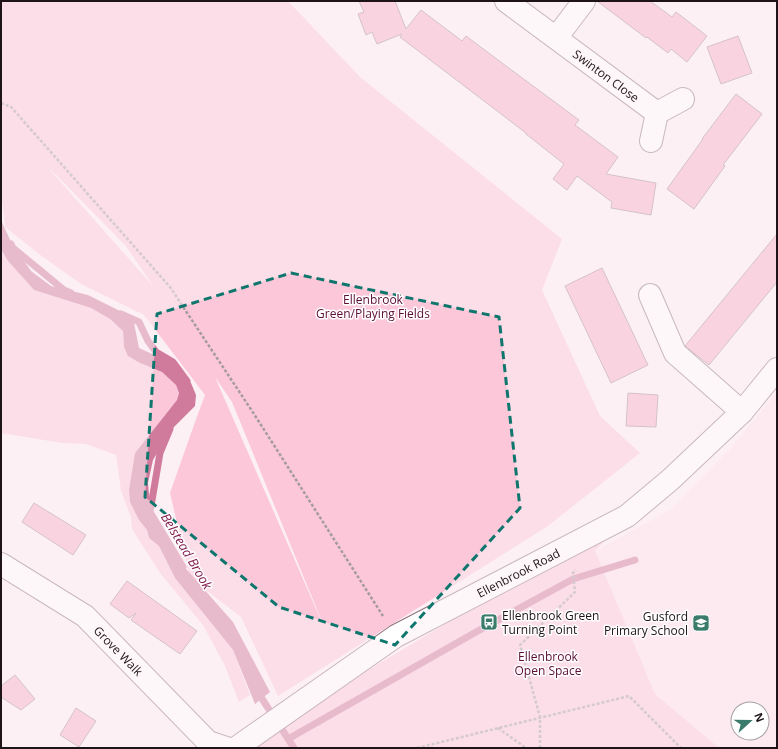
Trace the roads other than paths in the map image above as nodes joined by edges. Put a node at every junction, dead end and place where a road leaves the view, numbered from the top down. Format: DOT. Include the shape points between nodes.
graph roads {
  1 [pos="506,1"];
  2 [pos="584,1"];
  3 [pos="556,38"];
  4 [pos="683,99"];
  5 [pos="657,113"];
  6 [pos="651,141"];
  7 [pos="650,295"];
  8 [pos="777,369"];
  9 [pos="742,412"];
  10 [pos="1,564"];
  11 [pos="226,748"];
  12 [pos="236,748"];
  1 -- 3 [label="street, Swinton Close"];
  2 -- 3 [label="street"];
  3 -- 5 [label="street, Swinton Close"];
  4 -- 5 [label="street"];
  5 -- 6 [label="street"];
  7 -- 9 [label="street" via="676,353"];
  8 -- 9 [label="street, Ellenbrook Road"];
  9 -- 12 [label="street, Ellenbrook Road" via="670,480 627,516 396,636"];
  10 -- 11 [label="street, Grove Walk" via="85,616 208,742"];
}
